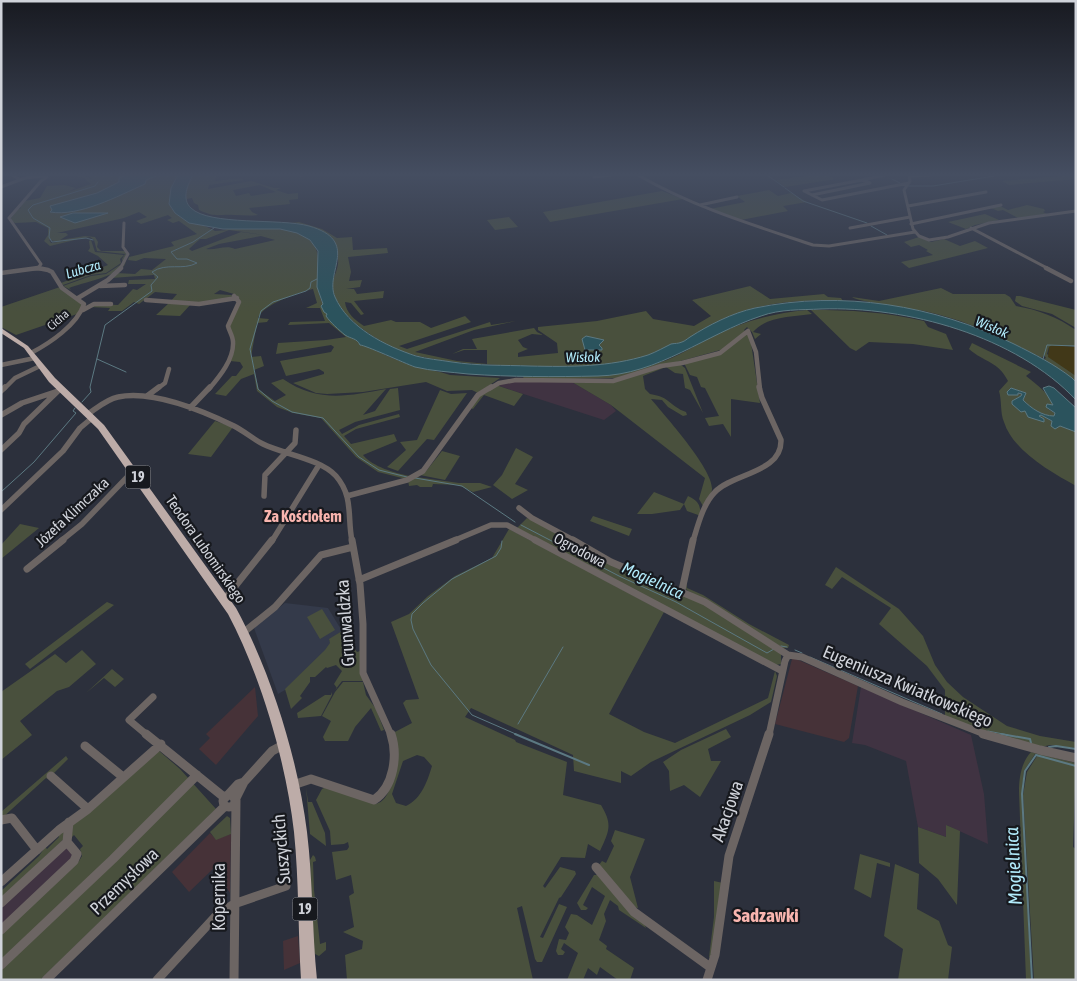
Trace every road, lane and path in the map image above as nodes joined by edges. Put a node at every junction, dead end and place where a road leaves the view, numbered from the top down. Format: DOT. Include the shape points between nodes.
graph roads {
  1 [pos="11,221"];
  2 [pos="743,221"];
  3 [pos="889,221"];
  4 [pos="911,221"];
  5 [pos="927,221"];
  6 [pos="1003,221"];
  7 [pos="124,222"];
  8 [pos="911,224"];
  9 [pos="850,228"];
  10 [pos="971,228"];
  11 [pos="915,232"];
  12 [pos="38,268"];
  13 [pos="1,273"];
  14 [pos="1071,281"];
  15 [pos="125,285"];
  16 [pos="100,286"];
  17 [pos="78,298"];
  18 [pos="146,300"];
  19 [pos="111,304"];
  20 [pos="83,310"];
  21 [pos="1,330"];
  22 [pos="35,359"];
  23 [pos="1,365"];
  24 [pos="169,369"];
  25 [pos="60,390"];
  26 [pos="1,391"];
  27 [pos="148,396"];
  28 [pos="190,408"];
  29 [pos="1,415"];
  30 [pos="90,416"];
  31 [pos="296,430"];
  32 [pos="1,450"];
  33 [pos="286,453"];
  34 [pos="319,465"];
  35 [pos="133,471"];
  36 [pos="264,496"];
  37 [pos="347,496"];
  38 [pos="519,508"];
  39 [pos="1,510"];
  40 [pos="353,546"];
  41 [pos="26,569"];
  42 [pos="359,580"];
  43 [pos="682,590"];
  44 [pos="224,600"];
  45 [pos="244,632"];
  46 [pos="788,655"];
  47 [pos="782,671"];
  48 [pos="153,696"];
  49 [pos="161,744"];
  50 [pos="283,745"];
  51 [pos="86,746"];
  52 [pos="1076,758"];
  53 [pos="197,775"];
  54 [pos="51,776"];
  55 [pos="123,778"];
  56 [pos="293,785"];
  57 [pos="230,803"];
  58 [pos="88,809"];
  59 [pos="1,820"];
  60 [pos="69,822"];
  61 [pos="67,842"];
  62 [pos="37,850"];
  63 [pos="596,867"];
  64 [pos="1,882"];
  65 [pos="286,886"];
  66 [pos="1,903"];
  67 [pos="234,904"];
  68 [pos="1,930"];
  69 [pos="1,965"];
  70 [pos="710,967"];
  71 [pos="46,980"];
  72 [pos="157,980"];
  73 [pos="234,980"];
  74 [pos="309,980"];
  75 [pos="707,980"];
  1 -- 12 [label="street" via="41,264"];
  2 -- 11 [label="street" via="821,247"];
  3 -- 9 [label="street"];
  4 -- 8 [label="street"];
  5 -- 8 [label="street"];
  6 -- 10 [label="street"];
  7 -- 16 [label="street, Cicha" via="126,264"];
  8 -- 11 [label="street"];
  10 -- 11 [label="street" via="933,240 922,238"];
  10 -- 14 [label="street"];
  12 -- 13 [label="street"];
  12 -- 17 [label="street, Cicha" via="52,272 61,286"];
  15 -- 16 [label="street"];
  16 -- 17 [label="street, Cicha"];
  17 -- 20 [label="street, Cicha" via="84,304"];
  18 -- 28 [label="street" via="198,304 235,297 240,302 228,326 233,341 228,363"];
  19 -- 20 [label="street" via="94,304"];
  20 -- 22 [label="street, Cicha"];
  21 -- 22 [label="highway, Teodora Lubomirskiego / 19" via="26,347"];
  22 -- 23 [label="street"];
  22 -- 25 [label="highway, Teodora Lubomirskiego / 19"];
  22 -- 26 [label="street"];
  24 -- 27 [label="street" via="165,382"];
  25 -- 29 [label="street" via="22,403"];
  25 -- 30 [label="highway, Teodora Lubomirskiego / 19"];
  25 -- 32 [label="street"];
  27 -- 28 [label="street, Grunwaldzka"];
  27 -- 30 [label="street, Grunwaldzka" via="114,398"];
  28 -- 33 [label="street, Grunwaldzka" via="235,426 262,444"];
  30 -- 35 [label="highway, Teodora Lubomirskiego / 19" via="110,437"];
  30 -- 39 [label="street, Grunwaldzka" via="63,451"];
  31 -- 33 [label="street" via="294,446"];
  33 -- 34 [label="street, Grunwaldzka"];
  33 -- 36 [label="street" via="265,475"];
  34 -- 37 [label="street, Grunwaldzka" via="335,475"];
  34 -- 44 [label="street" via="271,542"];
  35 -- 41 [label="street, Józefa Klimczaka" via="82,524"];
  35 -- 44 [label="highway, Teodora Lubomirskiego / 19"];
  37 -- 40 [label="street, Grunwaldzka"];
  37 -- 43 [label="street" via="406,480 423,471 473,401 491,387 509,380 613,381 661,366 711,356 727,350 748,331 762,400 778,429 779,454 768,465 732,480 713,494 697,528"];
  38 -- 43 [label="street, Eugeniusza Kwiatkowskiego" via="610,562"];
  40 -- 42 [label="street, Grunwaldzka"];
  40 -- 45 [label="street" via="321,555 275,607"];
  42 -- 47 [label="street, Ogrodowa" via="492,525 507,525"];
  42 -- 56 [label="street, Grunwaldzka" via="363,673 394,745 388,783 379,798 374,800 311,779"];
  43 -- 46 [label="street, Eugeniusza Kwiatkowskiego"];
  44 -- 45 [label="highway, Teodora Lubomirskiego / 19"];
  45 -- 50 [label="highway, Teodora Lubomirskiego / 19" via="256,658"];
  46 -- 47 [label="street, Akacjowa"];
  46 -- 52 [label="street, Eugeniusza Kwiatkowskiego" via="802,657 973,731"];
  47 -- 70 [label="street, Akacjowa" via="771,728 729,856 715,955"];
  48 -- 49 [label="street" via="129,720"];
  49 -- 53 [label="street"];
  49 -- 55 [label="street"];
  50 -- 56 [label="highway, Suszyckich / 19"];
  50 -- 57 [label="street, Przemysłowa" via="272,751"];
  51 -- 55 [label="street"];
  53 -- 57 [label="street"];
  53 -- 69 [label="street"];
  54 -- 58 [label="street"];
  55 -- 58 [label="street"];
  56 -- 74 [label="highway, Suszyckich / 19" via="302,850"];
  57 -- 67 [label="street, Kopernika"];
  57 -- 71 [label="street, Przemysłowa"];
  58 -- 60 [label="street"];
  59 -- 62 [label="street" via="12,818"];
  60 -- 61 [label="street"];
  60 -- 62 [label="street"];
  61 -- 66 [label="street"];
  61 -- 68 [label="street" via="77,854 74,861"];
  62 -- 64 [label="street"];
  63 -- 70 [label="street" via="634,912"];
  65 -- 67 [label="street"];
  67 -- 72 [label="street" via="215,917"];
  67 -- 73 [label="street, Kopernika"];
  70 -- 75 [label="street, Akacjowa"];
}
